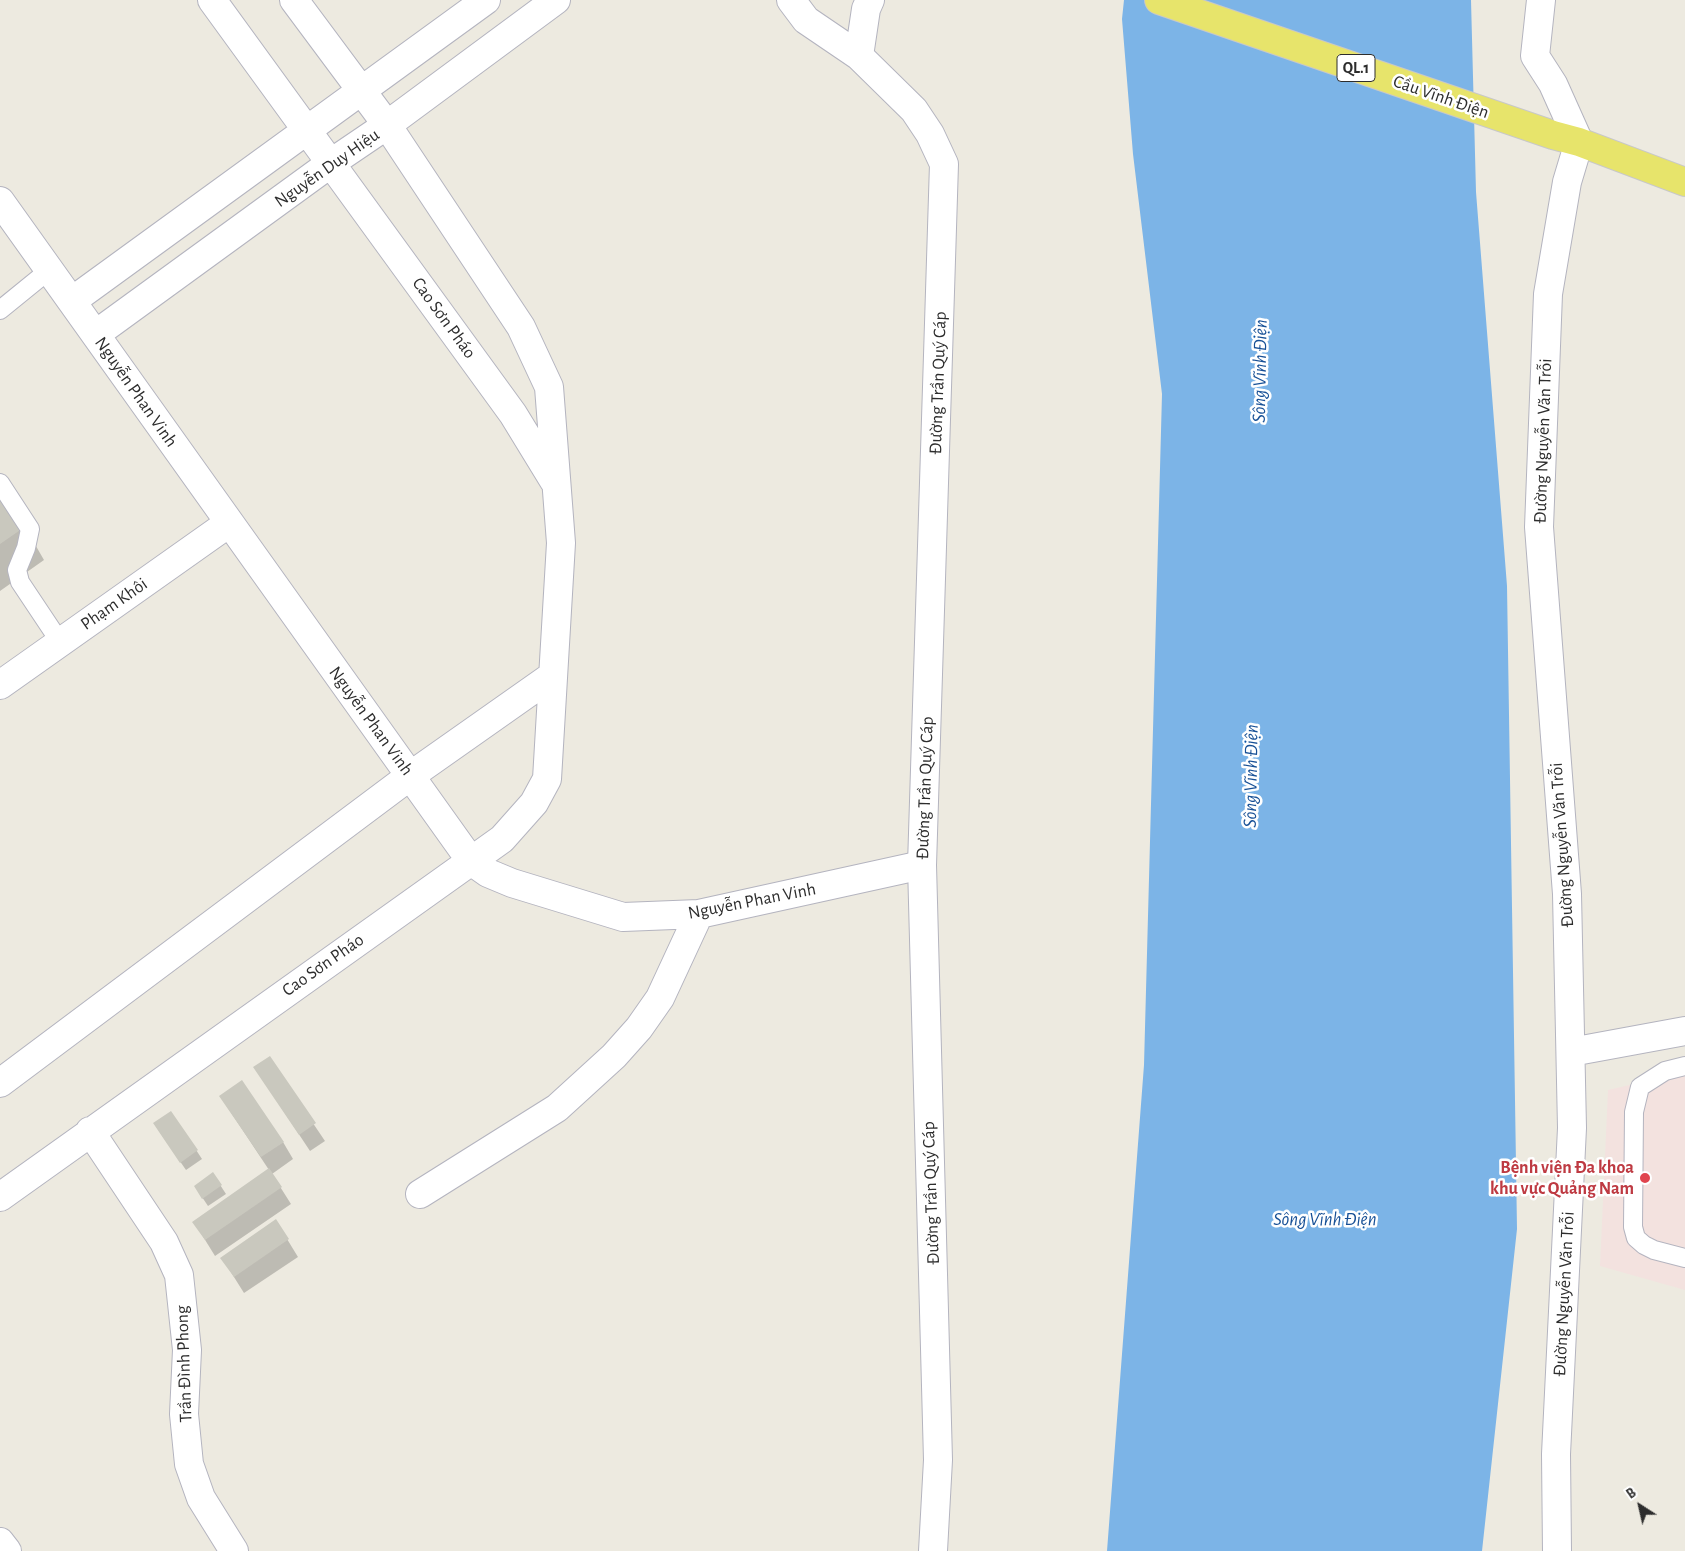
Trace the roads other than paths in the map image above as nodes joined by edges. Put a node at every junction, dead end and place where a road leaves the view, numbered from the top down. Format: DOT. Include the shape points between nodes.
graph roads {
  1 [pos="212,0"];
  2 [pos="294,0"];
  3 [pos="486,0"];
  4 [pos="556,0"];
  5 [pos="791,0"];
  6 [pos="870,0"];
  7 [pos="1159,0"];
  8 [pos="1541,0"];
  9 [pos="859,56"];
  10 [pos="363,92"];
  11 [pos="387,126"];
  12 [pos="308,131"];
  13 [pos="1579,142"];
  14 [pos="331,163"];
  15 [pos="1685,182"];
  16 [pos="0,201"];
  17 [pos="48,271"];
  18 [pos="72,301"];
  19 [pos="0,310"];
  20 [pos="96,334"];
  21 [pos="0,483"];
  22 [pos="557,487"];
  23 [pos="229,523"];
  24 [pos="60,642"];
  25 [pos="552,676"];
  26 [pos="0,685"];
  27 [pos="410,776"];
  28 [pos="471,861"];
  29 [pos="922,865"];
  30 [pos="699,914"];
  31 [pos="1685,1031"];
  32 [pos="1570,1052"];
  33 [pos="1685,1066"];
  34 [pos="0,1083"];
  35 [pos="90,1131"];
  36 [pos="420,1194"];
  37 [pos="0,1197"];
  38 [pos="1685,1258"];
  39 [pos="0,1542"];
  40 [pos="7,1551"];
  41 [pos="234,1551"];
  42 [pos="933,1551"];
  43 [pos="1557,1551"];
  1 -- 12 [label="street, Cao Sơn Pháo"];
  2 -- 10 [label="street"];
  3 -- 10 [label="street"];
  4 -- 11 [label="street, Nguyễn Duy Hiệu"];
  5 -- 9 [label="street, Đường Trần Quý Cáp" via="806,20"];
  6 -- 9 [label="street"];
  7 -- 13 [label="main road, Cầu Vĩnh Điện / QL.1"];
  8 -- 13 [label="street" via="1535,56 1554,84"];
  9 -- 29 [label="street, Đường Trần Quý Cáp" via="914,110 944,164"];
  10 -- 11 [label="street"];
  10 -- 12 [label="street"];
  11 -- 14 [label="street, Nguyễn Duy Hiệu"];
  11 -- 22 [label="street" via="521,327 549,387"];
  12 -- 14 [label="street, Cao Sơn Pháo"];
  12 -- 18 [label="street"];
  13 -- 15 [label="main road, QL.1"];
  13 -- 32 [label="street, Đường Nguyễn Văn Trỗi" via="1567,182 1548,294 1539,527 1567,894"];
  14 -- 20 [label="street, Nguyễn Duy Hiệu"];
  14 -- 22 [label="street, Cao Sơn Pháo" via="513,414"];
  16 -- 17 [label="street, Nguyễn Phan Vinh"];
  17 -- 18 [label="street, Nguyễn Phan Vinh"];
  17 -- 19 [label="lane"];
  18 -- 20 [label="street, Nguyễn Phan Vinh"];
  20 -- 23 [label="street, Nguyễn Phan Vinh"];
  21 -- 24 [label="lane" via="30,529 17,570 20,582"];
  22 -- 25 [label="street, Cao Sơn Pháo" via="561,543"];
  23 -- 24 [label="street, Phạm Khôi"];
  23 -- 27 [label="street, Nguyễn Phan Vinh"];
  24 -- 26 [label="street, Phạm Khôi"];
  25 -- 27 [label="street"];
  25 -- 28 [label="street, Cao Sơn Pháo" via="547,779 534,802 502,839"];
  27 -- 28 [label="street, Nguyễn Phan Vinh"];
  27 -- 34 [label="street"];
  28 -- 30 [label="street, Nguyễn Phan Vinh" via="488,873 512,883 623,917"];
  28 -- 35 [label="street, Cao Sơn Pháo"];
  29 -- 30 [label="street, Nguyễn Phan Vinh"];
  29 -- 42 [label="street, Đường Trần Quý Cáp" via="938,1460"];
  30 -- 36 [label="street" via="660,998 614,1056 557,1108"];
  31 -- 32 [label="street"];
  32 -- 43 [label="street, Đường Nguyễn Văn Trỗi" via="1572,1128 1556,1454"];
  33 -- 38 [label="lane" via="1665,1071 1640,1087 1634,1112 1632,1227 1636,1238 1644,1245"];
  35 -- 37 [label="street, Cao Sơn Pháo"];
  35 -- 41 [label="street, Trần Đình Phong" via="164,1242 179,1275 187,1350 184,1414 189,1464 201,1498"];
  39 -- 40 [label="street"];
}
